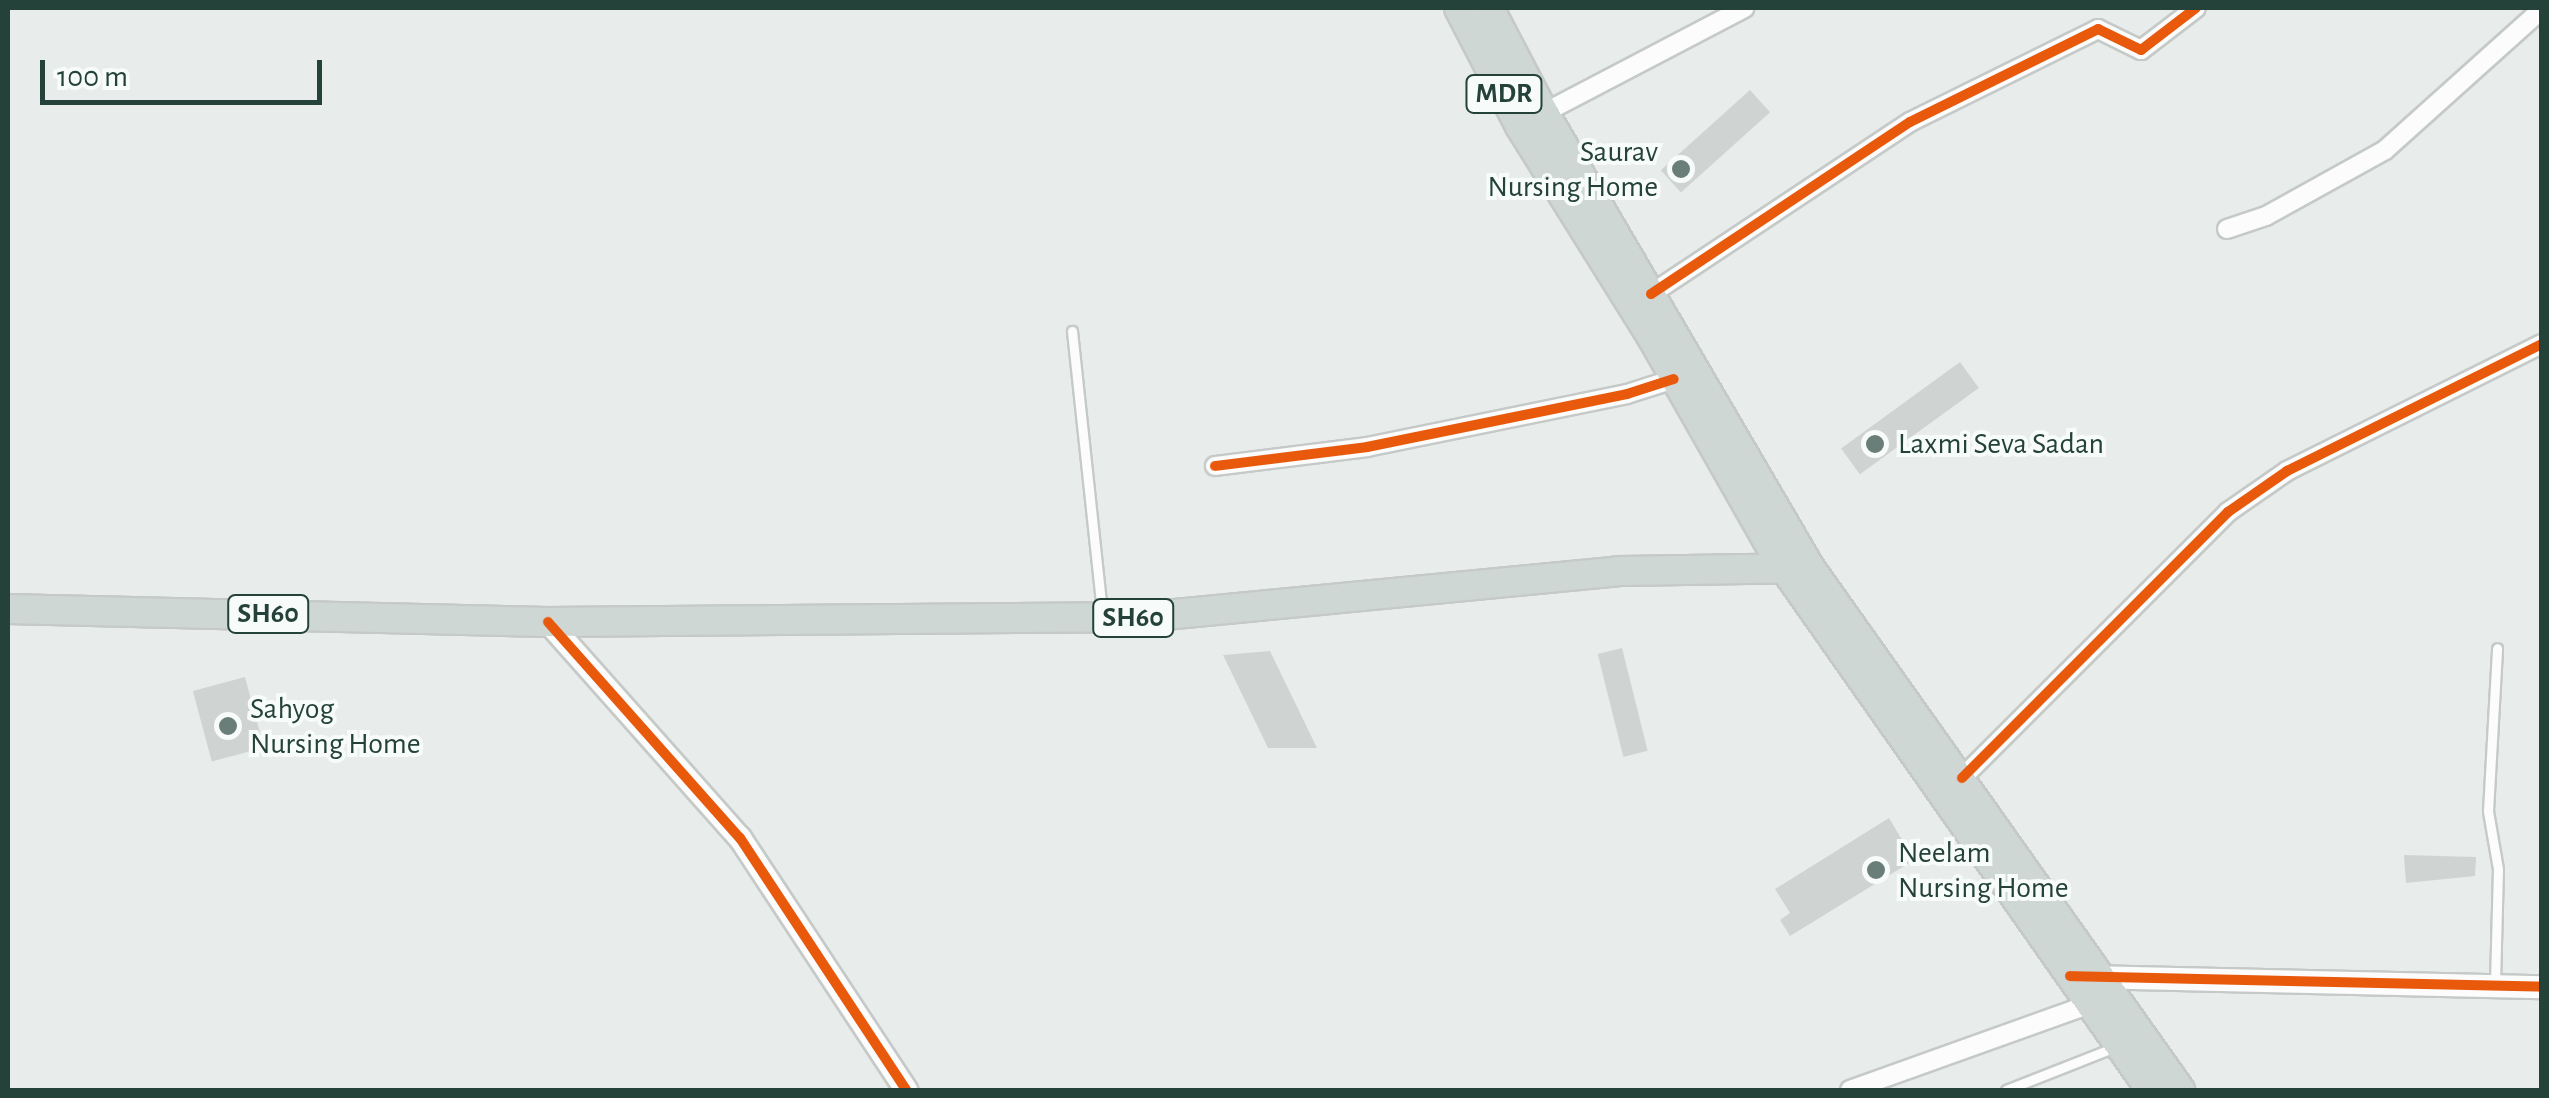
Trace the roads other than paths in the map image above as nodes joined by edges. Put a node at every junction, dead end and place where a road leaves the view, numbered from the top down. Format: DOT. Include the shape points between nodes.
graph roads {
  1 [pos="1459,8"];
  2 [pos="1489,8"];
  3 [pos="1745,8"];
  4 [pos="2196,8"];
  5 [pos="2542,9"];
  6 [pos="1532,120"];
  7 [pos="1591,218"];
  8 [pos="2227,229"];
  9 [pos="1651,294"];
  10 [pos="1072,331"];
  11 [pos="2542,344"];
  12 [pos="1674,378"];
  13 [pos="1215,466"];
  14 [pos="1798,569"];
  15 [pos="8,609"];
  16 [pos="1102,618"];
  17 [pos="548,622"];
  18 [pos="2498,648"];
  19 [pos="1962,778"];
  20 [pos="2070,976"];
  21 [pos="2098,977"];
  22 [pos="2495,986"];
  23 [pos="2542,987"];
  24 [pos="2088,1005"];
  25 [pos="2118,1046"];
  26 [pos="898,1087"];
  27 [pos="1850,1090"];
  28 [pos="2006,1090"];
  29 [pos="2152,1090"];
  30 [pos="2180,1090"];
  1 -- 6 [label="main road, MDR"];
  2 -- 6 [label="main road, MDR"];
  3 -- 6 [label="street"];
  4 -- 9 [label="street" via="2142,50 2098,29 1910,122"];
  5 -- 8 [label="street" via="2385,150 2266,216"];
  6 -- 7 [label="main road, MDR"];
  7 -- 9 [label="main road, MDR"];
  7 -- 12 [label="main road, MDR"];
  9 -- 14 [label="main road, MDR"];
  10 -- 16 [label="lane"];
  11 -- 19 [label="street" via="2303,462 2228,512"];
  12 -- 13 [label="street" via="1627,394 1367,446"];
  12 -- 14 [label="main road, MDR"];
  14 -- 16 [label="main road, SH60" via="1618,571"];
  14 -- 19 [label="main road, MDR"];
  14 -- 20 [label="main road, MDR"];
  15 -- 17 [label="main road, SH60"];
  16 -- 17 [label="main road, SH60"];
  17 -- 26 [label="street" via="740,838"];
  18 -- 22 [label="lane" via="2488,811 2498,870"];
  19 -- 21 [label="main road, MDR"];
  20 -- 21 [label="street"];
  20 -- 24 [label="main road, MDR"];
  21 -- 22 [label="street"];
  21 -- 30 [label="main road, MDR"];
  22 -- 23 [label="street"];
  24 -- 25 [label="main road, MDR"];
  24 -- 27 [label="street"];
  25 -- 28 [label="lane"];
  25 -- 29 [label="main road, MDR"];
}
